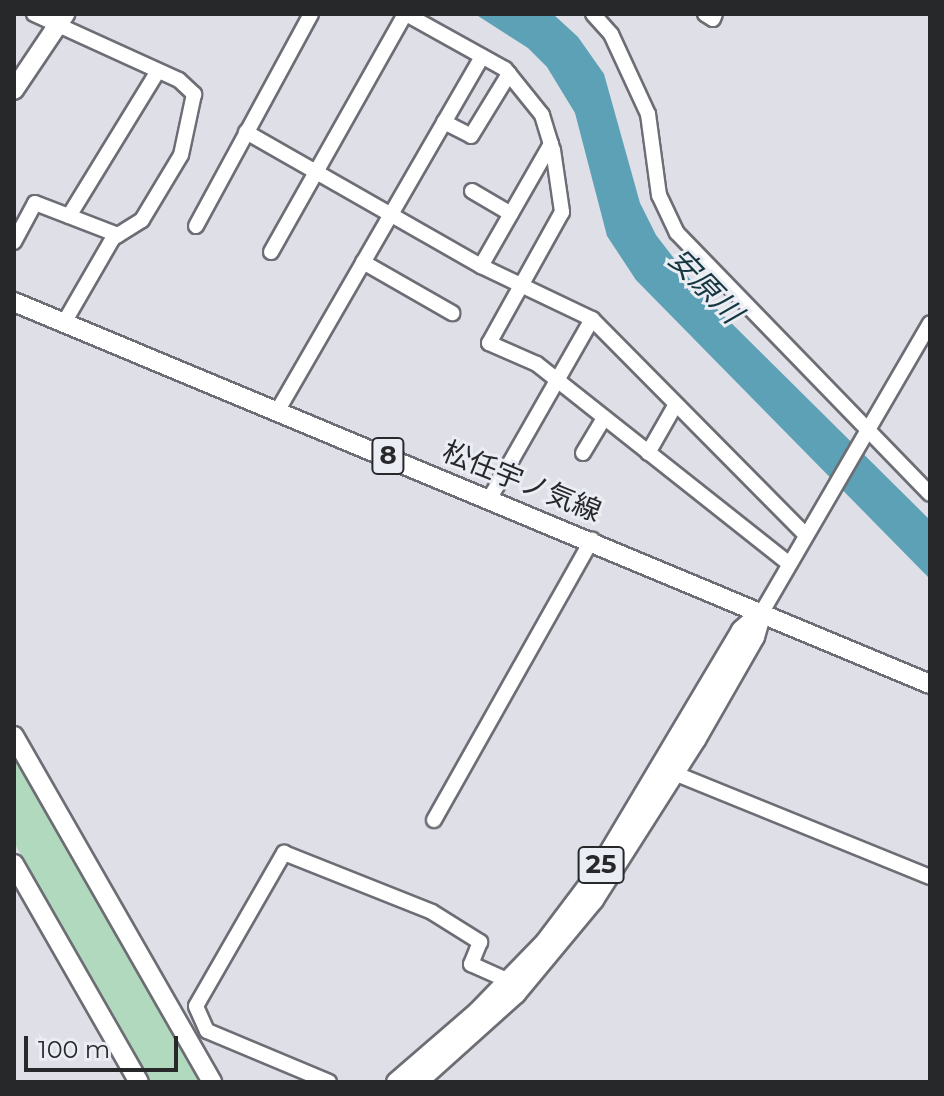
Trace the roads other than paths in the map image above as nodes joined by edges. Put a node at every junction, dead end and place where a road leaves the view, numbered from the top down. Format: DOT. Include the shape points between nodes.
graph roads {
  1 [pos="34,14"];
  2 [pos="311,14"];
  3 [pos="406,14"];
  4 [pos="593,14"];
  5 [pos="705,14"];
  6 [pos="715,14"];
  7 [pos="60,21"];
  8 [pos="482,57"];
  9 [pos="158,71"];
  10 [pos="509,74"];
  11 [pos="14,90"];
  12 [pos="444,122"];
  13 [pos="246,132"];
  14 [pos="551,144"];
  15 [pos="317,174"];
  16 [pos="472,191"];
  17 [pos="511,214"];
  18 [pos="69,216"];
  19 [pos="390,216"];
  20 [pos="196,226"];
  21 [pos="118,235"];
  22 [pos="14,242"];
  23 [pos="271,252"];
  24 [pos="363,262"];
  25 [pos="481,266"];
  26 [pos="521,285"];
  27 [pos="14,302"];
  28 [pos="452,313"];
  29 [pos="592,319"];
  30 [pos="64,323"];
  31 [pos="930,323"];
  32 [pos="557,380"];
  33 [pos="676,404"];
  34 [pos="278,410"];
  35 [pos="604,418"];
  36 [pos="865,433"];
  37 [pos="583,453"];
  38 [pos="648,453"];
  39 [pos="930,494"];
  40 [pos="490,498"];
  41 [pos="805,534"];
  42 [pos="592,540"];
  43 [pos="789,564"];
  44 [pos="762,612"];
  45 [pos="930,686"];
  46 [pos="14,736"];
  47 [pos="674,773"];
  48 [pos="434,820"];
  49 [pos="14,864"];
  50 [pos="930,877"];
  51 [pos="509,981"];
  52 [pos="139,1082"];
  53 [pos="212,1082"];
  54 [pos="329,1082"];
  55 [pos="396,1082"];
  56 [pos="418,1082"];
  1 -- 7 [label="street"];
  2 -- 13 [label="street"];
  3 -- 8 [label="street"];
  3 -- 15 [label="street"];
  4 -- 36 [label="street" via="611,34 648,114 659,195 677,233"];
  5 -- 6 [label="street" via="713,19"];
  7 -- 9 [label="street"];
  7 -- 11 [label="main road"];
  8 -- 10 [label="street"];
  8 -- 12 [label="street"];
  9 -- 18 [label="street"];
  9 -- 21 [label="street" via="191,87 194,94 181,155 142,220"];
  10 -- 12 [label="street" via="471,136"];
  10 -- 14 [label="street" via="542,115"];
  12 -- 19 [label="street"];
  13 -- 15 [label="street"];
  13 -- 20 [label="street"];
  14 -- 17 [label="street"];
  14 -- 26 [label="street" via="562,212"];
  15 -- 19 [label="street"];
  15 -- 23 [label="street"];
  16 -- 17 [label="street"];
  17 -- 25 [label="street"];
  18 -- 21 [label="street"];
  18 -- 22 [label="street" via="35,203"];
  19 -- 24 [label="street"];
  19 -- 25 [label="street"];
  21 -- 30 [label="street"];
  24 -- 28 [label="street"];
  24 -- 34 [label="street"];
  25 -- 26 [label="street"];
  26 -- 29 [label="street"];
  26 -- 32 [label="street" via="489,343 537,364"];
  27 -- 30 [label="main road, 松任宇ノ気線 / 8"];
  29 -- 32 [label="street"];
  29 -- 33 [label="street"];
  30 -- 34 [label="main road, 松任宇ノ気線 / 8"];
  31 -- 36 [label="street"];
  32 -- 35 [label="street"];
  32 -- 40 [label="street"];
  33 -- 38 [label="street"];
  33 -- 41 [label="street"];
  34 -- 40 [label="main road, 松任宇ノ気線 / 8"];
  35 -- 37 [label="street"];
  35 -- 38 [label="street"];
  36 -- 39 [label="street"];
  36 -- 41 [label="street"];
  38 -- 43 [label="street"];
  40 -- 42 [label="main road, 松任宇ノ気線 / 8"];
  41 -- 43 [label="street"];
  42 -- 44 [label="main road, 松任宇ノ気線 / 8"];
  42 -- 48 [label="street"];
  43 -- 44 [label="street"];
  44 -- 45 [label="main road, 松任宇ノ気線 / 8"];
  44 -- 47 [label="main road, 25" via="755,637"];
  44 -- 51 [label="main road, 25" via="741,630 594,877"];
  46 -- 53 [label="main road"];
  47 -- 50 [label="street"];
  47 -- 56 [label="main road, 25" via="566,938 466,1043"];
  49 -- 52 [label="main road"];
  51 -- 54 [label="street" via="471,964 480,942 432,912 284,853 196,1006 207,1031"];
  51 -- 55 [label="main road, 25"];
}
